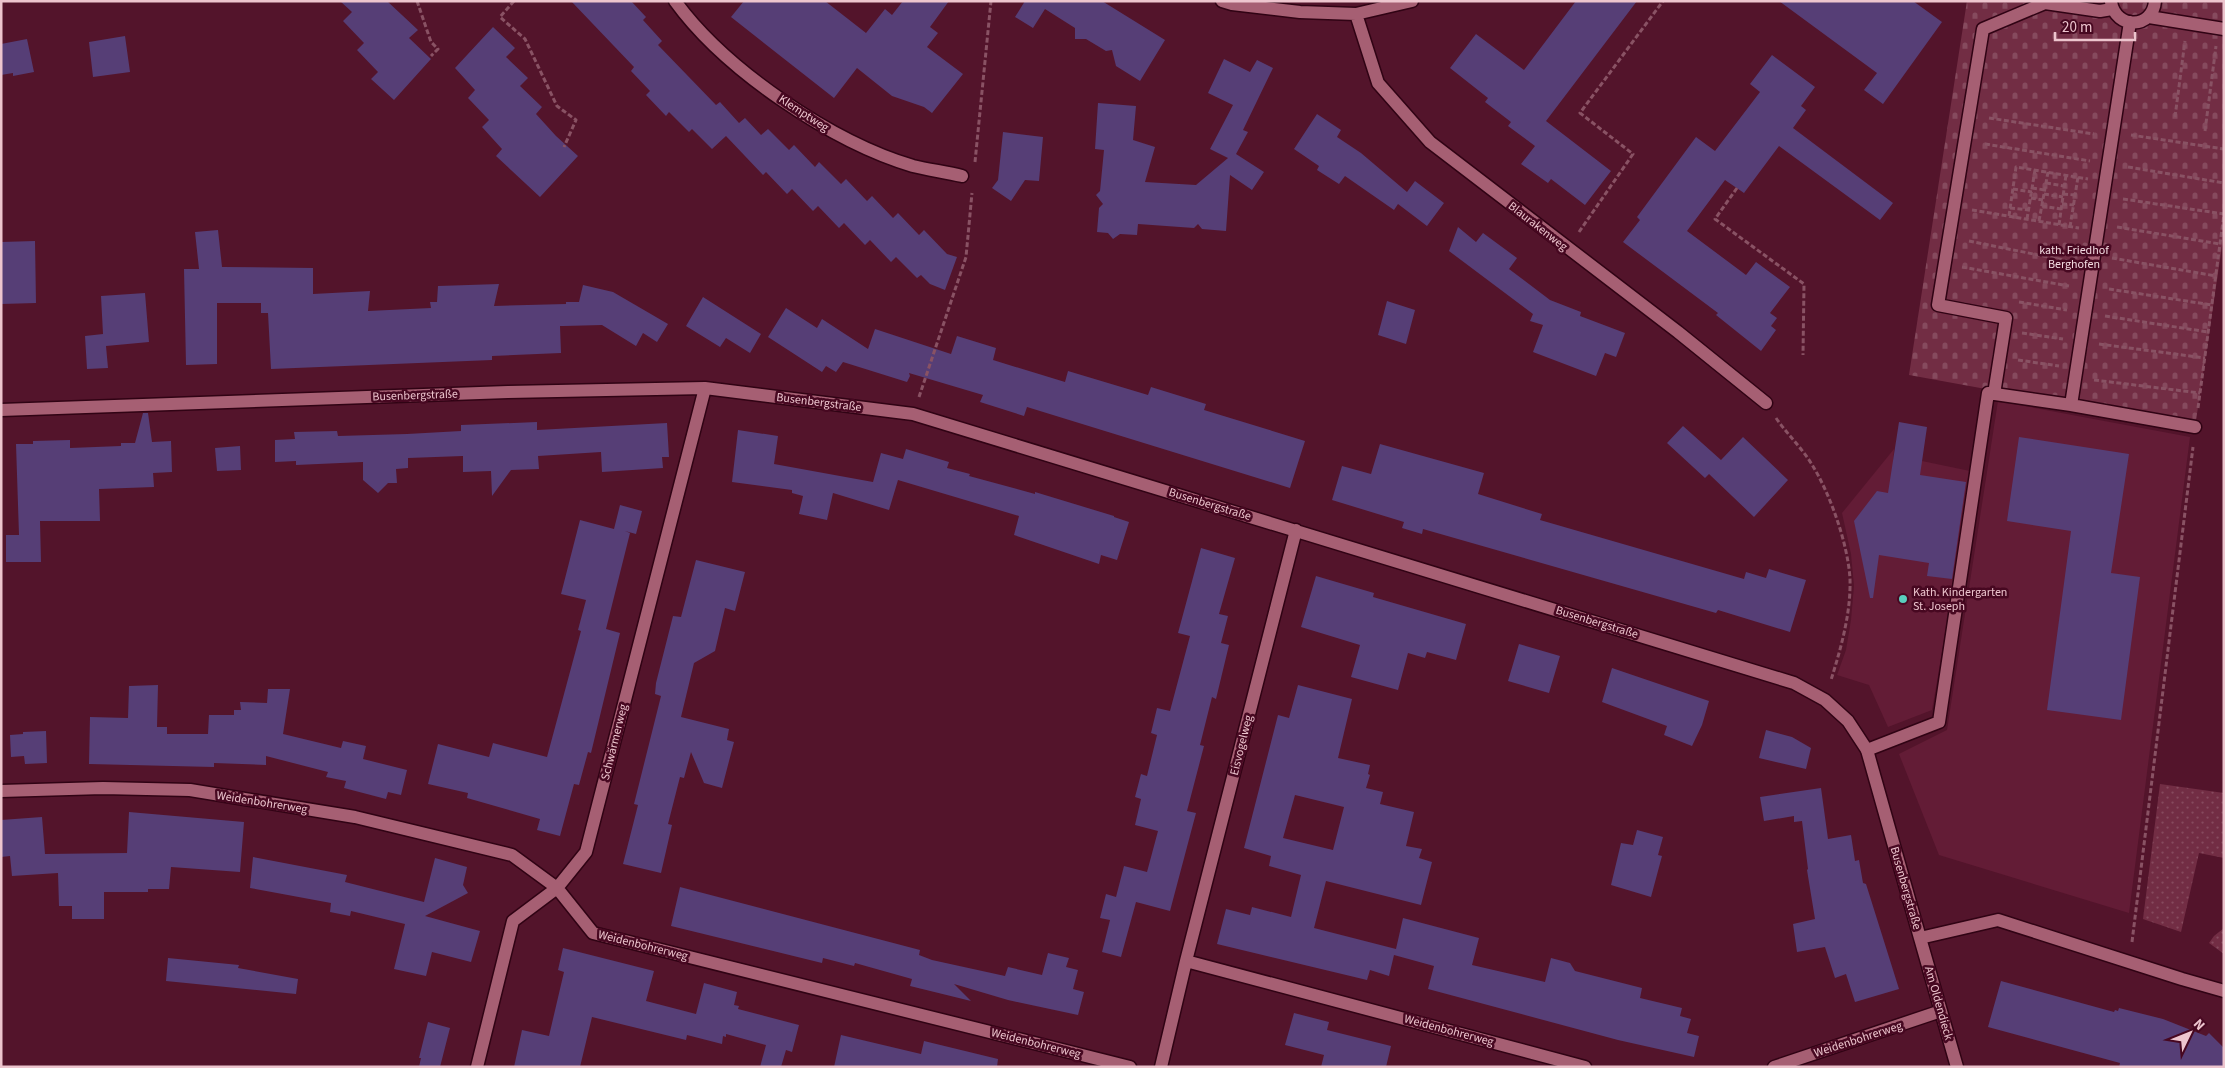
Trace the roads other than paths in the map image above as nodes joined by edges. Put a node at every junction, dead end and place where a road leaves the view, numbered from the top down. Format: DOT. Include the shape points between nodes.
graph roads {
  1 [pos="675,1"];
  2 [pos="1222,1"];
  3 [pos="1412,1"];
  4 [pos="2155,1"];
  5 [pos="2050,2"];
  6 [pos="2112,5"];
  7 [pos="1356,14"];
  8 [pos="2148,17"];
  9 [pos="2130,22"];
  10 [pos="2221,29"];
  11 [pos="962,176"];
  12 [pos="706,388"];
  13 [pos="1994,394"];
  14 [pos="1766,403"];
  15 [pos="2071,405"];
  16 [pos="1,410"];
  17 [pos="2195,427"];
  18 [pos="1296,530"];
  19 [pos="1867,750"];
  20 [pos="1,791"];
  21 [pos="557,888"];
  22 [pos="1920,938"];
  23 [pos="1186,960"];
  24 [pos="2224,991"];
  25 [pos="1942,1011"];
  26 [pos="1087,1061"];
  27 [pos="477,1067"];
  28 [pos="1130,1067"];
  29 [pos="1160,1067"];
  30 [pos="1585,1067"];
  31 [pos="1774,1067"];
  32 [pos="1957,1067"];
  1 -- 11 [label="street, Klemptweg" via="712,44 796,110 850,142 913,166"];
  2 -- 7 [label="street" via="1300,12"];
  3 -- 7 [label="street"];
  4 -- 8 [label="street"];
  5 -- 6 [label="street" via="2100,11"];
  5 -- 13 [label="street" via="1983,29 1938,305 2006,318"];
  6 -- 9 [label="street" via="2119,18"];
  7 -- 14 [label="street, Blaurakenweg" via="1378,83 1430,142"];
  8 -- 9 [label="street"];
  8 -- 10 [label="street"];
  9 -- 15 [label="street"];
  12 -- 16 [label="street, Busenbergstraße"];
  12 -- 18 [label="street, Busenbergstraße" via="913,414"];
  12 -- 21 [label="street, Schwärmerweg" via="586,852"];
  13 -- 15 [label="street"];
  13 -- 19 [label="street" via="1988,393 1939,722"];
  15 -- 17 [label="street"];
  18 -- 19 [label="street, Busenbergstraße" via="1794,683 1825,700 1848,721"];
  18 -- 23 [label="street, Eisvogelweg"];
  19 -- 22 [label="street, Busenbergstraße"];
  20 -- 21 [label="street, Weidenbohrerweg" via="190,790 355,817 512,855"];
  21 -- 26 [label="street, Weidenbohrerweg" via="594,933"];
  21 -- 27 [label="street, Schwärmerweg" via="513,921"];
  22 -- 24 [label="street, Busenbergstraße" via="1998,920"];
  22 -- 25 [label="street, Am Oldendieck"];
  23 -- 29 [label="street"];
  23 -- 30 [label="street, Weidenbohrerweg"];
  25 -- 31 [label="street, Weidenbohrerweg"];
  25 -- 32 [label="street, Am Oldendieck"];
  26 -- 28 [label="street, Weidenbohrerweg"];
}
